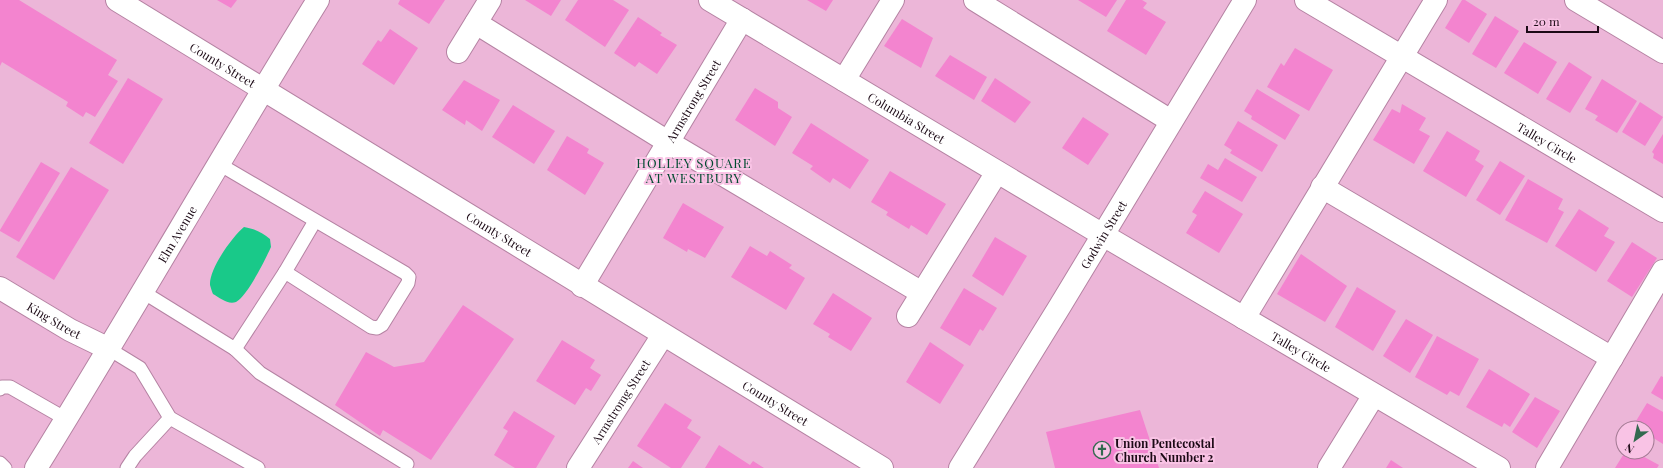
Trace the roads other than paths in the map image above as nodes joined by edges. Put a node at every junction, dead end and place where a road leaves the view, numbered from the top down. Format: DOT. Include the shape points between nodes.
graph roads {
  1 [pos="117,0"];
  2 [pos="318,0"];
  3 [pos="490,0"];
  4 [pos="893,0"];
  5 [pos="975,0"];
  6 [pos="1306,0"];
  7 [pos="1436,0"];
  8 [pos="1576,0"];
  9 [pos="1237,3"];
  10 [pos="727,7"];
  11 [pos="476,23"];
  12 [pos="458,52"];
  13 [pos="1663,52"];
  14 [pos="1401,56"];
  15 [pos="844,80"];
  16 [pos="263,88"];
  17 [pos="1171,121"];
  18 [pos="668,142"];
  19 [pos="219,164"];
  20 [pos="998,172"];
  21 [pos="1322,188"];
  22 [pos="1663,211"];
  23 [pos="315,222"];
  24 [pos="1103,235"];
  25 [pos="1663,271"];
  26 [pos="285,272"];
  27 [pos="582,286"];
  28 [pos="0,288"];
  29 [pos="143,292"];
  30 [pos="922,293"];
  31 [pos="908,316"];
  32 [pos="1244,318"];
  33 [pos="663,335"];
  34 [pos="109,349"];
  35 [pos="235,349"];
  36 [pos="1612,358"];
  37 [pos="0,389"];
  38 [pos="1374,395"];
  39 [pos="170,418"];
  40 [pos="66,419"];
  41 [pos="0,463"];
  42 [pos="407,464"];
  43 [pos="1491,466"];
  44 [pos="5,468"];
  45 [pos="36,468"];
  46 [pos="127,468"];
  47 [pos="258,468"];
  48 [pos="578,468"];
  49 [pos="882,468"];
  50 [pos="960,468"];
  51 [pos="1330,468"];
  52 [pos="1547,468"];
  1 -- 16 [label="street, County Street"];
  2 -- 16 [label="street, Elm Avenue"];
  3 -- 11 [label="street"];
  4 -- 15 [label="street"];
  5 -- 17 [label="street"];
  6 -- 14 [label="street, Talley Circle"];
  7 -- 14 [label="street"];
  8 -- 13 [label="street"];
  9 -- 17 [label="street, Godwin Street"];
  10 -- 15 [label="street, Columbia Street"];
  10 -- 18 [label="street, Armstrong Street"];
  11 -- 12 [label="street"];
  11 -- 18 [label="street"];
  14 -- 21 [label="street"];
  14 -- 22 [label="street, Talley Circle"];
  15 -- 20 [label="street, Columbia Street"];
  16 -- 19 [label="street, Elm Avenue"];
  16 -- 27 [label="street, County Street"];
  17 -- 24 [label="street, Godwin Street"];
  18 -- 27 [label="street, Armstrong Street"];
  18 -- 30 [label="street"];
  19 -- 23 [label="lane"];
  19 -- 29 [label="street, Elm Avenue"];
  20 -- 24 [label="street, Columbia Street"];
  20 -- 30 [label="street"];
  21 -- 32 [label="street"];
  21 -- 36 [label="street"];
  23 -- 26 [label="lane"];
  23 -- 26 [label="lane" via="405,273 409,277 408,283 382,325 377,328 370,327"];
  24 -- 32 [label="street, Talley Circle"];
  24 -- 50 [label="street, Godwin Street"];
  25 -- 36 [label="street"];
  26 -- 35 [label="lane"];
  27 -- 33 [label="street, County Street"];
  28 -- 34 [label="street, King Street" via="70,330"];
  29 -- 34 [label="street, Elm Avenue"];
  29 -- 35 [label="lane"];
  30 -- 31 [label="street"];
  32 -- 38 [label="street, Talley Circle"];
  33 -- 48 [label="street, Armstromg Street"];
  33 -- 49 [label="street, County Street"];
  34 -- 39 [label="lane" via="140,368"];
  34 -- 40 [label="street, Elm Avenue"];
  35 -- 42 [label="lane" via="260,373"];
  36 -- 52 [label="street"];
  37 -- 40 [label="lane" via="10,388"];
  38 -- 43 [label="street, Talley Circle"];
  38 -- 51 [label="street"];
  39 -- 46 [label="lane"];
  39 -- 47 [label="lane"];
  40 -- 45 [label="street, Elm Avenue"];
  41 -- 44 [label="lane"];
}
